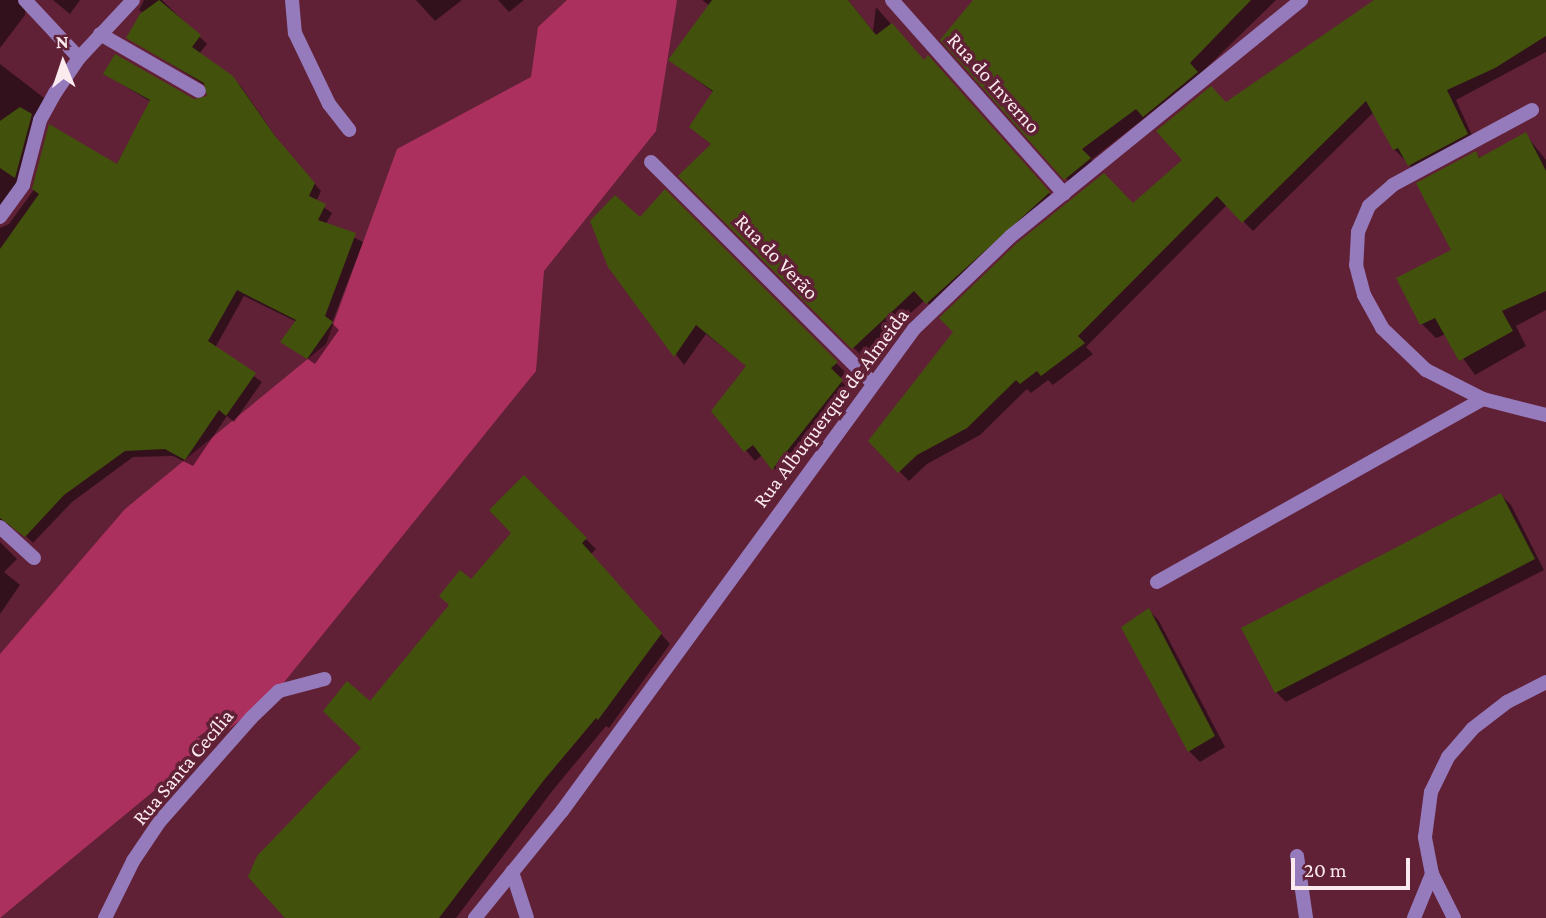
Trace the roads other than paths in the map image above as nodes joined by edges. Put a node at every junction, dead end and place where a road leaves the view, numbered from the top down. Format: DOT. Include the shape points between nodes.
graph roads {
  1 [pos="25,0"];
  2 [pos="133,0"];
  3 [pos="292,0"];
  4 [pos="892,0"];
  5 [pos="1301,0"];
  6 [pos="100,34"];
  7 [pos="79,58"];
  8 [pos="199,91"];
  9 [pos="1532,110"];
  10 [pos="349,130"];
  11 [pos="651,162"];
  12 [pos="1064,194"];
  13 [pos="0,218"];
  14 [pos="873,383"];
  15 [pos="1483,399"];
  16 [pos="1546,415"];
  17 [pos="0,527"];
  18 [pos="34,558"];
  19 [pos="1157,582"];
  20 [pos="324,679"];
  21 [pos="1546,682"];
  22 [pos="1297,856"];
  23 [pos="512,872"];
  24 [pos="1432,874"];
  25 [pos="105,918"];
  26 [pos="475,918"];
  27 [pos="527,918"];
  28 [pos="1306,918"];
  29 [pos="1414,918"];
  30 [pos="1454,918"];
  1 -- 7 [label="street"];
  2 -- 6 [label="street"];
  3 -- 10 [label="street" via="295,33 329,104"];
  4 -- 12 [label="street, Rua do Inverno"];
  5 -- 12 [label="street, Rua Albuquerque de Almeida"];
  6 -- 7 [label="street"];
  6 -- 8 [label="street"];
  7 -- 13 [label="street" via="40,120 29,172"];
  9 -- 15 [label="street" via="1393,185 1369,206 1358,232 1356,265 1364,295 1382,328 1426,370"];
  11 -- 14 [label="street, Rua do Verão"];
  12 -- 14 [label="street, Rua Albuquerque de Almeida" via="957,284 914,329"];
  14 -- 23 [label="street, Rua Albuquerque de Almeida" via="696,629"];
  15 -- 16 [label="street"];
  15 -- 19 [label="street"];
  17 -- 18 [label="street"];
  20 -- 25 [label="street, Rua Santa Cecília" via="279,691 251,718 160,821 133,861"];
  21 -- 24 [label="street" via="1507,702 1472,729 1448,757 1431,792 1426,837"];
  22 -- 28 [label="street"];
  23 -- 26 [label="street, Rua Albuquerque de Almeida"];
  23 -- 27 [label="street"];
  24 -- 29 [label="street"];
  24 -- 30 [label="street"];
}
